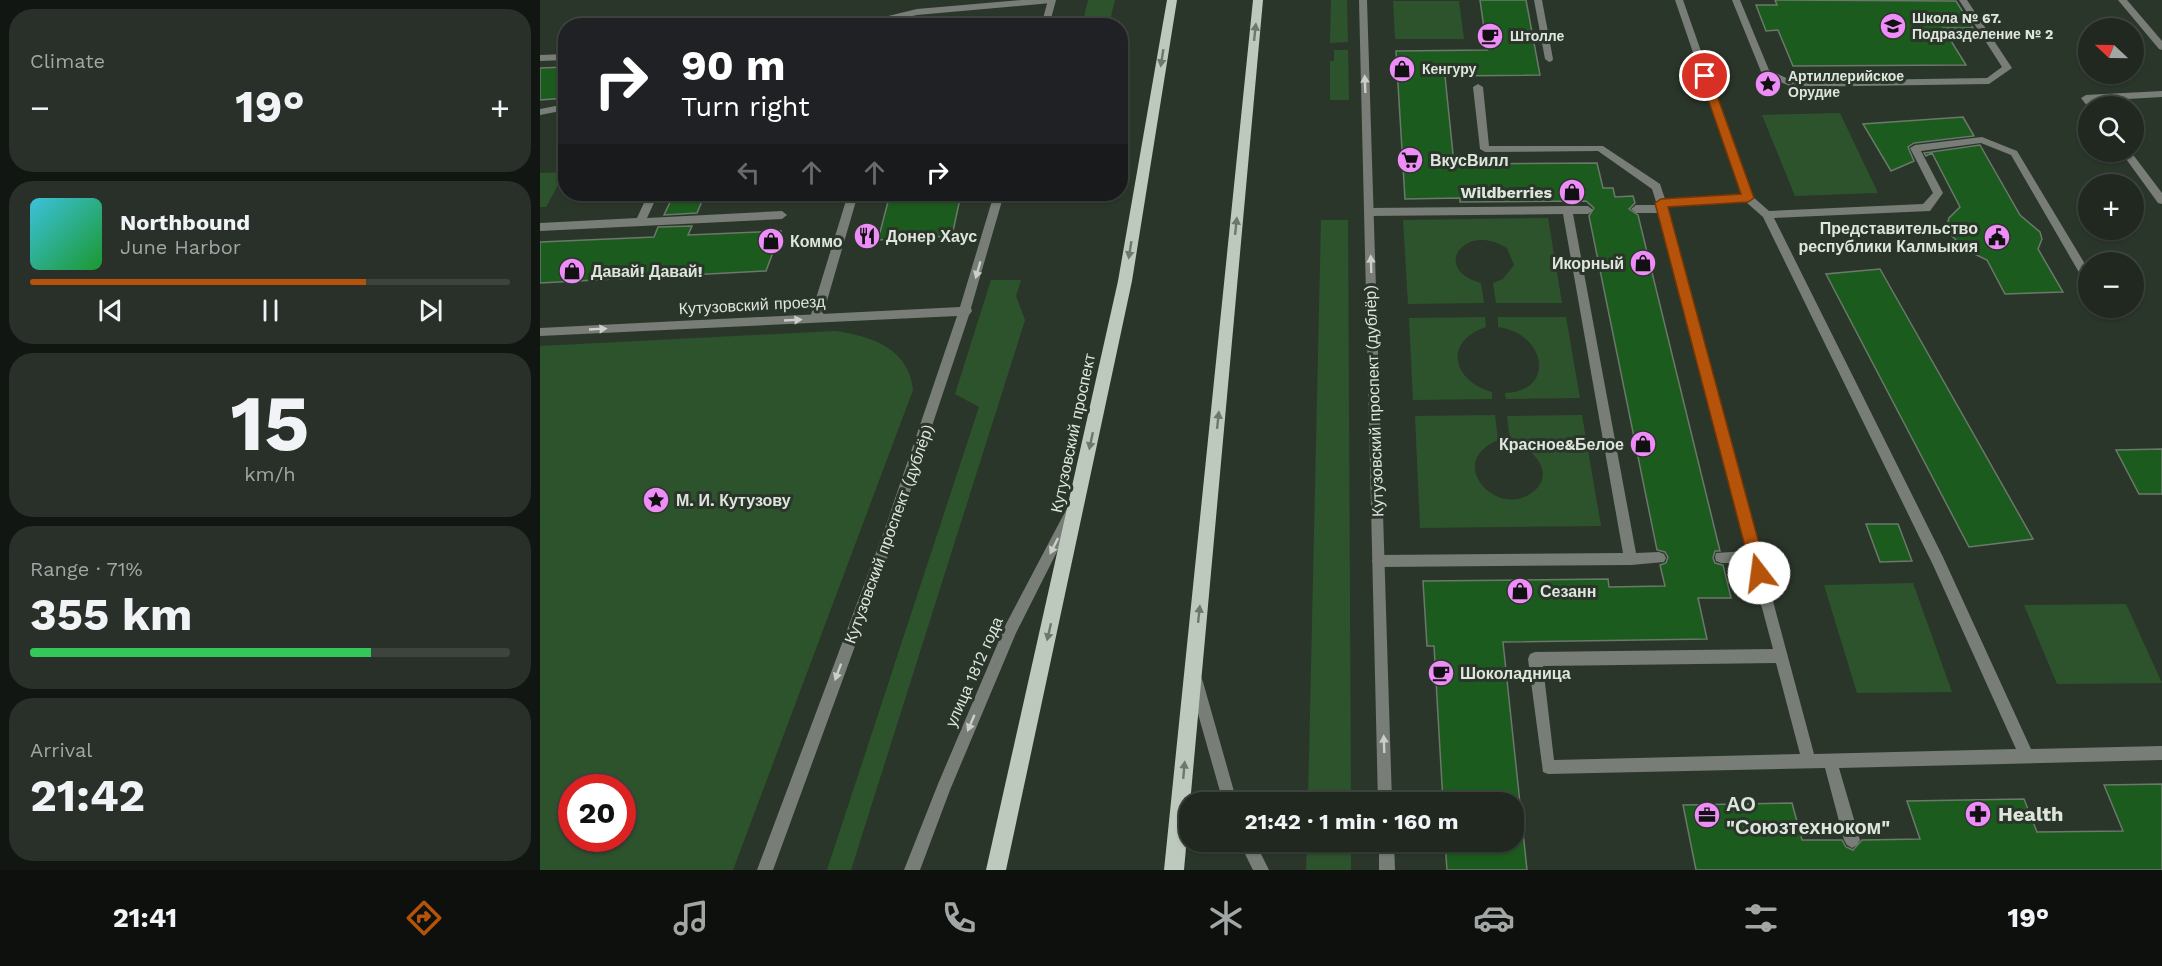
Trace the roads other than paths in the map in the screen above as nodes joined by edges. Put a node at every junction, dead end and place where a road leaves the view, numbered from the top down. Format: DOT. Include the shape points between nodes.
graph roads {
  1 [pos="1052,0"];
  2 [pos="1172,0"];
  3 [pos="1258,0"];
  4 [pos="1363,0"];
  5 [pos="1538,0"];
  6 [pos="1679,0"];
  7 [pos="1736,0"];
  8 [pos="1963,0"];
  9 [pos="2122,0"];
  10 [pos="889,18"];
  11 [pos="1047,18"];
  12 [pos="2162,47"];
  13 [pos="558,57"];
  14 [pos="540,58"];
  15 [pos="1549,59"];
  16 [pos="1478,87"];
  17 [pos="2162,94"];
  18 [pos="2124,96"];
  19 [pos="558,109"];
  20 [pos="540,112"];
  21 [pos="2134,162"];
  22 [pos="1748,198"];
  23 [pos="2162,200"];
  24 [pos="650,201"];
  25 [pos="851,201"];
  26 [pos="997,201"];
  27 [pos="1662,206"];
  28 [pos="1636,209"];
  29 [pos="1567,210"];
  30 [pos="1588,210"];
  31 [pos="1369,212"];
  32 [pos="782,215"];
  33 [pos="1767,215"];
  34 [pos="640,222"];
  35 [pos="540,227"];
  36 [pos="2078,261"];
  37 [pos="967,310"];
  38 [pos="816,318"];
  39 [pos="540,332"];
  40 [pos="1080,494"];
  41 [pos="1755,557"];
  42 [pos="1631,558"];
  43 [pos="1659,558"];
  44 [pos="1721,558"];
  45 [pos="1379,561"];
  46 [pos="1781,656"];
  47 [pos="1193,673"];
  48 [pos="2162,753"];
  49 [pos="2027,756"];
  50 [pos="1830,760"];
  51 [pos="1809,761"];
  52 [pos="1227,792"];
  53 [pos="1385,792"];
  54 [pos="1852,840"];
  55 [pos="1252,852"];
  56 [pos="1386,852"];
  57 [pos="765,870"];
  58 [pos="912,870"];
  59 [pos="996,870"];
  60 [pos="1174,870"];
  61 [pos="1261,870"];
  62 [pos="1387,870"];
  1 -- 10 [label="street"];
  1 -- 11 [label="street"];
  2 -- 40 [label="main road, Кутузовский проспект, one-way" via="1125,281"];
  47 -- 3 [label="main road, one-way"];
  31 -- 4 [label="street, Кутузовский проспект (дублёр), one-way"];
  5 -- 15 [label="street"];
  6 -- 22 [label="street"];
  7 -- 8 [label="street" via="1765,72 1792,84 1989,81 2007,68"];
  9 -- 12 [label="street"];
  13 -- 14 [label="street"];
  16 -- 27 [label="street" via="1485,148 1600,148 1656,188"];
  17 -- 18 [label="street"];
  19 -- 20 [label="street"];
  21 -- 23 [label="street"];
  22 -- 27 [label="street"];
  22 -- 33 [label="street"];
  24 -- 34 [label="street"];
  25 -- 38 [label="street"];
  26 -- 37 [label="street, Кутузовский проспект (дублёр), one-way"];
  27 -- 28 [label="street"];
  27 -- 41 [label="street"];
  29 -- 30 [label="street"];
  29 -- 31 [label="street"];
  29 -- 42 [label="street"];
  45 -- 31 [label="street, Кутузовский проспект (дублёр), one-way"];
  32 -- 34 [label="street"];
  33 -- 36 [label="street" via="1926,208 1938,193 1915,148 1982,140 2014,153"];
  33 -- 49 [label="street" via="1938,561"];
  34 -- 35 [label="street"];
  37 -- 38 [label="street, Кутузовский проезд"];
  37 -- 57 [label="street, Кутузовский проспект (дублёр), one-way" via="928,428"];
  39 -- 38 [label="street, Кутузовский проезд, one-way"];
  40 -- 58 [label="street, улица 1812 года, one-way" via="1011,629"];
  40 -- 59 [label="main road, Кутузовский проспект, one-way"];
  41 -- 44 [label="street"];
  41 -- 46 [label="street"];
  42 -- 43 [label="street"];
  42 -- 45 [label="street"];
  53 -- 45 [label="street, Кутузовский проспект (дублёр), one-way"];
  46 -- 51 [label="street"];
  46 -- 51 [label="street" via="1535,659 1548,767"];
  47 -- 52 [label="street"];
  60 -- 47 [label="main road, one-way"];
  48 -- 49 [label="street"];
  49 -- 50 [label="street"];
  50 -- 51 [label="street"];
  50 -- 54 [label="street"];
  55 -- 61 [label="street"];
  56 -- 62 [label="street"];
}
